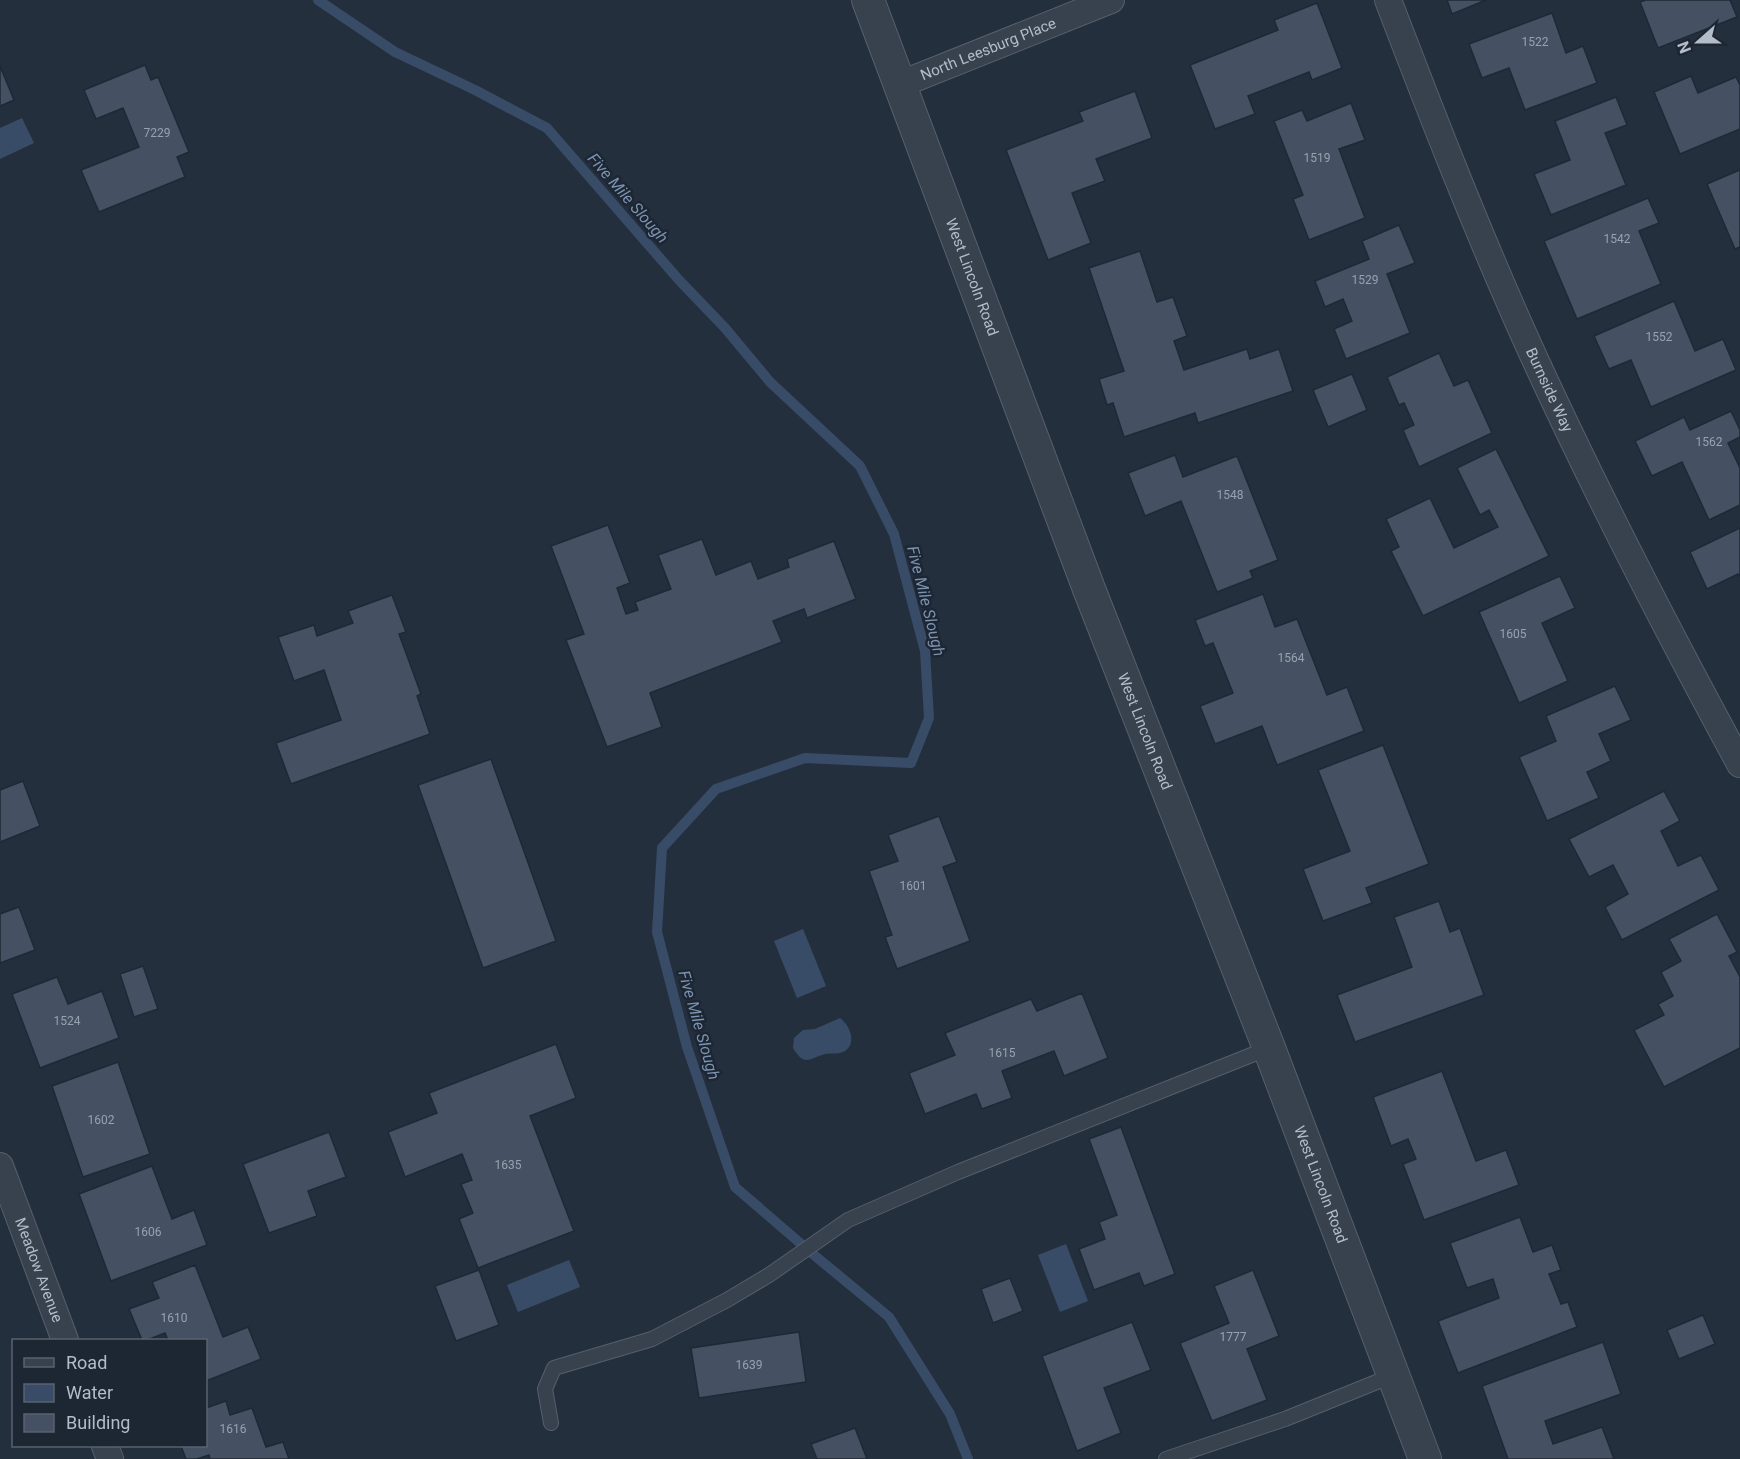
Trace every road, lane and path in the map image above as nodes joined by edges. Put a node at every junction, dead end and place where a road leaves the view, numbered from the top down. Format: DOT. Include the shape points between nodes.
graph roads {
  1 [pos="868,0"];
  2 [pos="1111,0"];
  3 [pos="1388,0"];
  4 [pos="901,84"];
  5 [pos="1740,764"];
  6 [pos="1269,1048"];
  7 [pos="0,1166"];
  8 [pos="64,1339"];
  9 [pos="1394,1375"];
  10 [pos="551,1423"];
  11 [pos="1166,1459"];
  12 [pos="1425,1459"];
  1 -- 4 [label="street, West Lincoln Road"];
  2 -- 4 [label="street, North Leesburg Place"];
  3 -- 5 [label="street, Burnside Way" via="1438,131 1528,343 1641,581"];
  4 -- 6 [label="street, West Lincoln Road" via="1089,589"];
  6 -- 9 [label="street, West Lincoln Road"];
  6 -- 10 [label="lane" via="848,1220 769,1275 652,1339 554,1368 545,1389"];
  7 -- 8 [label="street, Meadow Avenue"];
  9 -- 11 [label="lane" via="1285,1419"];
  9 -- 12 [label="street, West Lincoln Road"];
}
